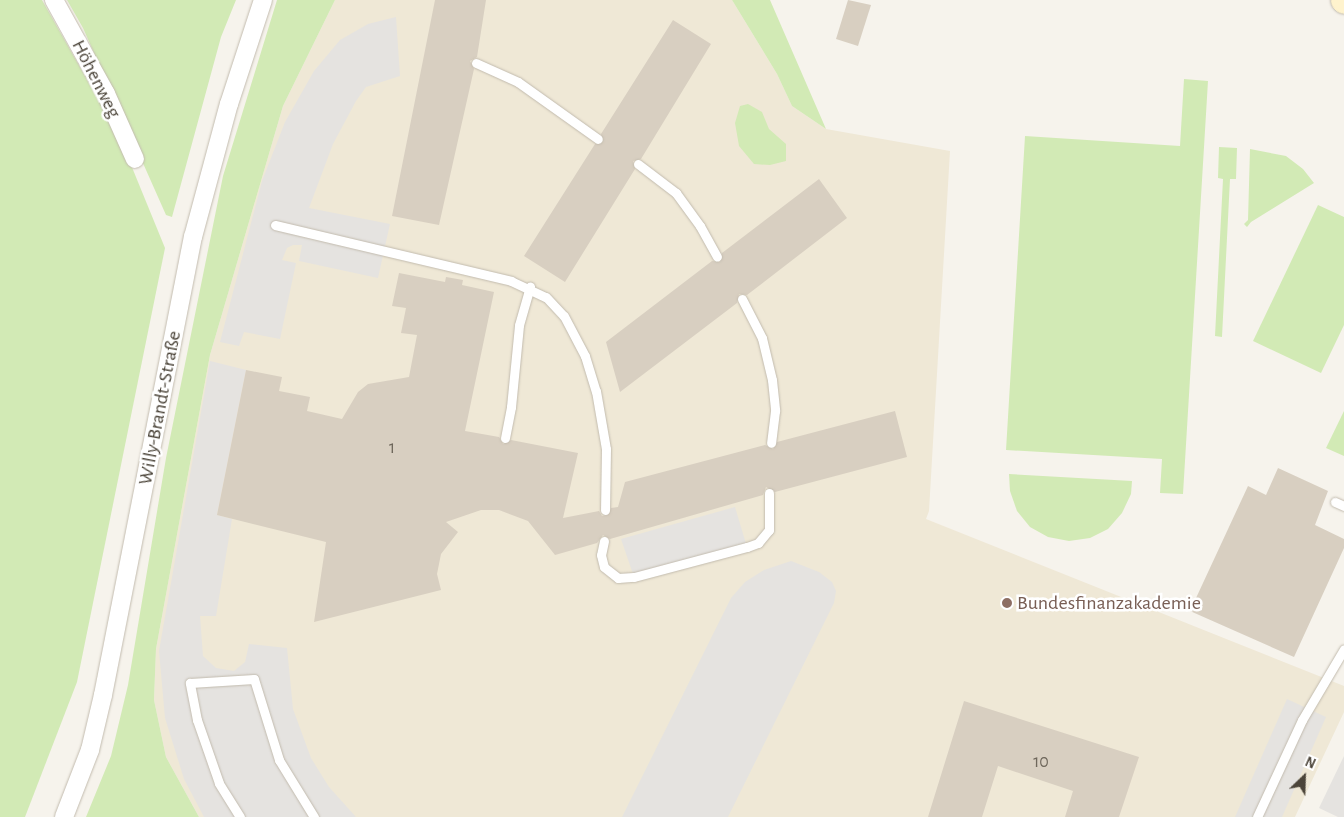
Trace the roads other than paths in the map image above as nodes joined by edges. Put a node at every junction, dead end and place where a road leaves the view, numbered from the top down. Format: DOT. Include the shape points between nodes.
graph roads {
  1 [pos="54,0"];
  2 [pos="263,0"];
  3 [pos="476,63"];
  4 [pos="598,139"];
  5 [pos="135,159"];
  6 [pos="638,164"];
  7 [pos="275,224"];
  8 [pos="717,257"];
  9 [pos="530,287"];
  10 [pos="742,299"];
  11 [pos="504,438"];
  12 [pos="771,443"];
  13 [pos="769,493"];
  14 [pos="1335,502"];
  15 [pos="1344,506"];
  16 [pos="605,510"];
  17 [pos="604,541"];
  18 [pos="1344,650"];
  19 [pos="64,817"];
  20 [pos="240,817"];
  21 [pos="314,817"];
  22 [pos="1257,817"];
  1 -- 5 [label="street, Höhenweg" via="106,94"];
  2 -- 19 [label="street, Willy-Brandt-Straße" via="229,104 193,237 104,696 90,750"];
  3 -- 4 [label="lane" via="518,82"];
  6 -- 8 [label="lane" via="676,192"];
  7 -- 9 [label="lane"];
  9 -- 11 [label="lane" via="519,325 511,407"];
  9 -- 16 [label="lane" via="546,297 564,316 585,356 596,390 606,449"];
  10 -- 12 [label="lane" via="762,338 772,380 775,411"];
  13 -- 17 [label="lane" via="769,530 758,542 746,547 634,577 618,578 604,567 601,555"];
  14 -- 15 [label="lane"];
  18 -- 22 [label="lane" via="1302,720"];
  20 -- 21 [label="lane" via="219,783 198,720 190,683 254,679 279,760"];
}
